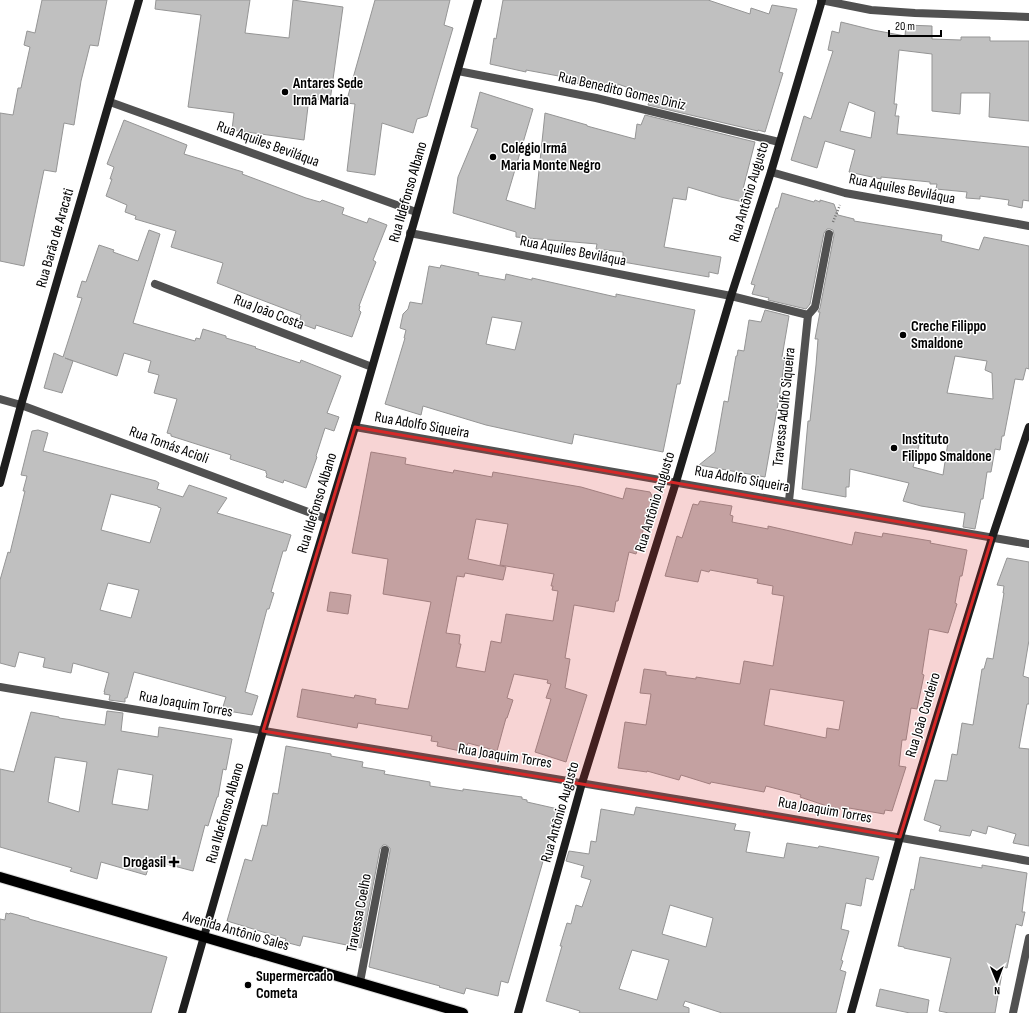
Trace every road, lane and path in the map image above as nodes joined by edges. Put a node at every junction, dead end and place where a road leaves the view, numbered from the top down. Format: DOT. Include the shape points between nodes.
graph roads {
  1 [pos="139,0"];
  2 [pos="478,0"];
  3 [pos="822,0"];
  4 [pos="1029,17"];
  5 [pos="458,71"];
  6 [pos="110,102"];
  7 [pos="779,142"];
  8 [pos="771,172"];
  9 [pos="845,193"];
  10 [pos="416,212"];
  11 [pos="1029,226"];
  12 [pos="410,233"];
  13 [pos="829,234"];
  14 [pos="155,284"];
  15 [pos="731,296"];
  16 [pos="808,315"];
  17 [pos="372,367"];
  18 [pos="0,399"];
  19 [pos="21,405"];
  20 [pos="355,427"];
  21 [pos="1029,427"];
  22 [pos="676,482"];
  23 [pos="0,483"];
  24 [pos="789,501"];
  25 [pos="327,519"];
  26 [pos="992,538"];
  27 [pos="1029,544"];
  28 [pos="0,687"];
  29 [pos="263,731"];
  30 [pos="582,783"];
  31 [pos="900,837"];
  32 [pos="385,850"];
  33 [pos="1029,861"];
  34 [pos="0,877"];
  35 [pos="204,937"];
  36 [pos="1029,938"];
  37 [pos="360,982"];
  38 [pos="182,1013"];
  39 [pos="463,1013"];
  40 [pos="518,1013"];
  41 [pos="851,1013"];
  42 [pos="1013,1013"];
  1 -- 6 [label="street, Rua Barão de Aracati"];
  2 -- 5 [label="street, Rua Ildefonso Albano"];
  3 -- 4 [label="street" via="871,10"];
  3 -- 7 [label="street, Rua Antônio Augusto"];
  5 -- 7 [label="street, Rua Benedito Gomes Diniz" via="596,98"];
  5 -- 10 [label="street, Rua Ildefonso Albano"];
  6 -- 10 [label="street, Rua Aquiles Beviláqua"];
  6 -- 19 [label="street, Rua Barão de Aracati"];
  7 -- 8 [label="street, Rua Antônio Augusto"];
  8 -- 9 [label="street, Rua Aquiles Beviláqua"];
  8 -- 15 [label="street, Rua Antônio Augusto"];
  9 -- 11 [label="street, Rua Aquiles Beviláqua"];
  9 -- 13 [label="path"];
  10 -- 12 [label="street, Rua Ildefonso Albano"];
  12 -- 15 [label="street, Rua Aquiles Beviláqua"];
  12 -- 17 [label="street, Rua Ildefonso Albano"];
  13 -- 16 [label="street, Travessa Adolfo Siqueira" via="814,307"];
  14 -- 17 [label="street, Rua João Costa"];
  15 -- 16 [label="street"];
  15 -- 22 [label="street, Rua Antônio Augusto"];
  16 -- 24 [label="street, Travessa Adolfo Siqueira"];
  17 -- 20 [label="street, Rua Ildefonso Albano"];
  18 -- 19 [label="street, Rua Tomás Acioli"];
  19 -- 23 [label="street, Rua Barão de Aracati"];
  19 -- 25 [label="street, Rua Tomás Acioli"];
  20 -- 22 [label="street, Rua Adolfo Siqueira"];
  20 -- 25 [label="street, Rua Ildefonso Albano"];
  21 -- 26 [label="street, Rua João Cordeiro"];
  22 -- 24 [label="street, Rua Adolfo Siqueira"];
  22 -- 30 [label="street, Rua Antônio Augusto"];
  24 -- 26 [label="street, Rua Adolfo Siqueira"];
  25 -- 29 [label="street, Rua Ildefonso Albano"];
  26 -- 27 [label="street, Rua Adolfo Siqueira"];
  26 -- 31 [label="street, Rua João Cordeiro"];
  28 -- 29 [label="street, Rua Joaquim Torres"];
  29 -- 30 [label="street, Rua Joaquim Torres"];
  29 -- 35 [label="street, Rua Ildefonso Albano"];
  30 -- 31 [label="street, Rua Joaquim Torres"];
  30 -- 40 [label="street, Rua Antônio Augusto"];
  31 -- 33 [label="street, Rua Joaquim Torres"];
  31 -- 41 [label="street, Rua João Cordeiro"];
  32 -- 37 [label="street, Travessa Coelho"];
  34 -- 35 [label="main road, Avenida Antônio Sales"];
  35 -- 37 [label="main road, Avenida Antônio Sales"];
  35 -- 38 [label="street, Rua Ildefonso Albano"];
  36 -- 42 [label="street"];
  37 -- 39 [label="main road, Avenida Antônio Sales"];
}
